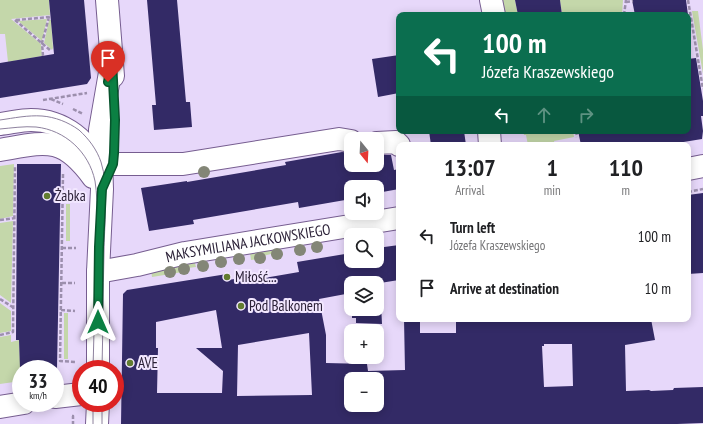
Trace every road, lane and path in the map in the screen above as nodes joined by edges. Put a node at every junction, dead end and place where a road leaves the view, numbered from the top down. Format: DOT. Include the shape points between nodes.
graph roads {
  1 [pos="107,0"];
  2 [pos="491,0"];
  3 [pos="688,0"];
  4 [pos="626,1"];
  5 [pos="633,1"];
  6 [pos="493,12"];
  7 [pos="624,12"];
  8 [pos="689,12"];
  9 [pos="691,26"];
  10 [pos="42,43"];
  11 [pos="51,51"];
  12 [pos="43,56"];
  13 [pos="110,71"];
  14 [pos="703,89"];
  15 [pos="38,101"];
  16 [pos="0,124"];
  17 [pos="576,134"];
  18 [pos="577,137"];
  19 [pos="344,139"];
  20 [pos="396,142"];
  21 [pos="384,143"];
  22 [pos="8,156"];
  23 [pos="113,164"];
  24 [pos="703,166"];
  25 [pos="64,168"];
  26 [pos="691,168"];
  27 [pos="102,189"];
  28 [pos="703,189"];
  29 [pos="691,191"];
  30 [pos="63,197"];
  31 [pos="77,197"];
  32 [pos="15,218"];
  33 [pos="396,218"];
  34 [pos="0,220"];
  35 [pos="62,248"];
  36 [pos="76,248"];
  37 [pos="98,272"];
  38 [pos="75,282"];
  39 [pos="61,283"];
  40 [pos="0,299"];
  41 [pos="14,308"];
  42 [pos="61,310"];
  43 [pos="75,311"];
  44 [pos="0,335"];
  45 [pos="98,360"];
  46 [pos="72,362"];
  47 [pos="12,405"];
  48 [pos="0,407"];
  49 [pos="64,408"];
  50 [pos="98,412"];
  51 [pos="74,424"];
  52 [pos="97,424"];
  1 -- 13 [label="street"];
  2 -- 6 [label="street"];
  3 -- 8 [label="path"];
  4 -- 5 [label="path"];
  4 -- 7 [label="path"];
  9 -- 14 [label="path"];
  10 -- 10 [label="path" via="15,20 49,17"];
  10 -- 11 [label="path"];
  10 -- 12 [label="path"];
  13 -- 15 [label="path" via="100,89"];
  13 -- 23 [label="street" via="115,120"];
  13 -- 27 [label="street" via="100,130"];
  16 -- 27 [label="street" via="31,120 60,126 73,133 90,151"];
  17 -- 18 [label="path"];
  19 -- 23 [label="street" via="183,164"];
  20 -- 21 [label="street"];
  22 -- 27 [label="street" via="37,143 57,146 80,161"];
  22 -- 32 [label="path"];
  23 -- 27 [label="street"];
  24 -- 26 [label="street"];
  25 -- 30 [label="path"];
  27 -- 37 [label="street"];
  28 -- 29 [label="path"];
  30 -- 31 [label="path"];
  30 -- 35 [label="path"];
  32 -- 34 [label="path"];
  32 -- 41 [label="path"];
  33 -- 37 [label="street, MAKSYMILIANA JACKOWSKIEGO" via="186,253"];
  35 -- 36 [label="path"];
  35 -- 39 [label="path"];
  37 -- 45 [label="street"];
  38 -- 39 [label="path"];
  39 -- 42 [label="path"];
  40 -- 41 [label="path"];
  41 -- 44 [label="path" via="14,332"];
  42 -- 43 [label="path"];
  42 -- 46 [label="path" via="60,361"];
  47 -- 48 [label="street"];
  49 -- 51 [label="path" via="73,416"];
  50 -- 52 [label="street"];
}
